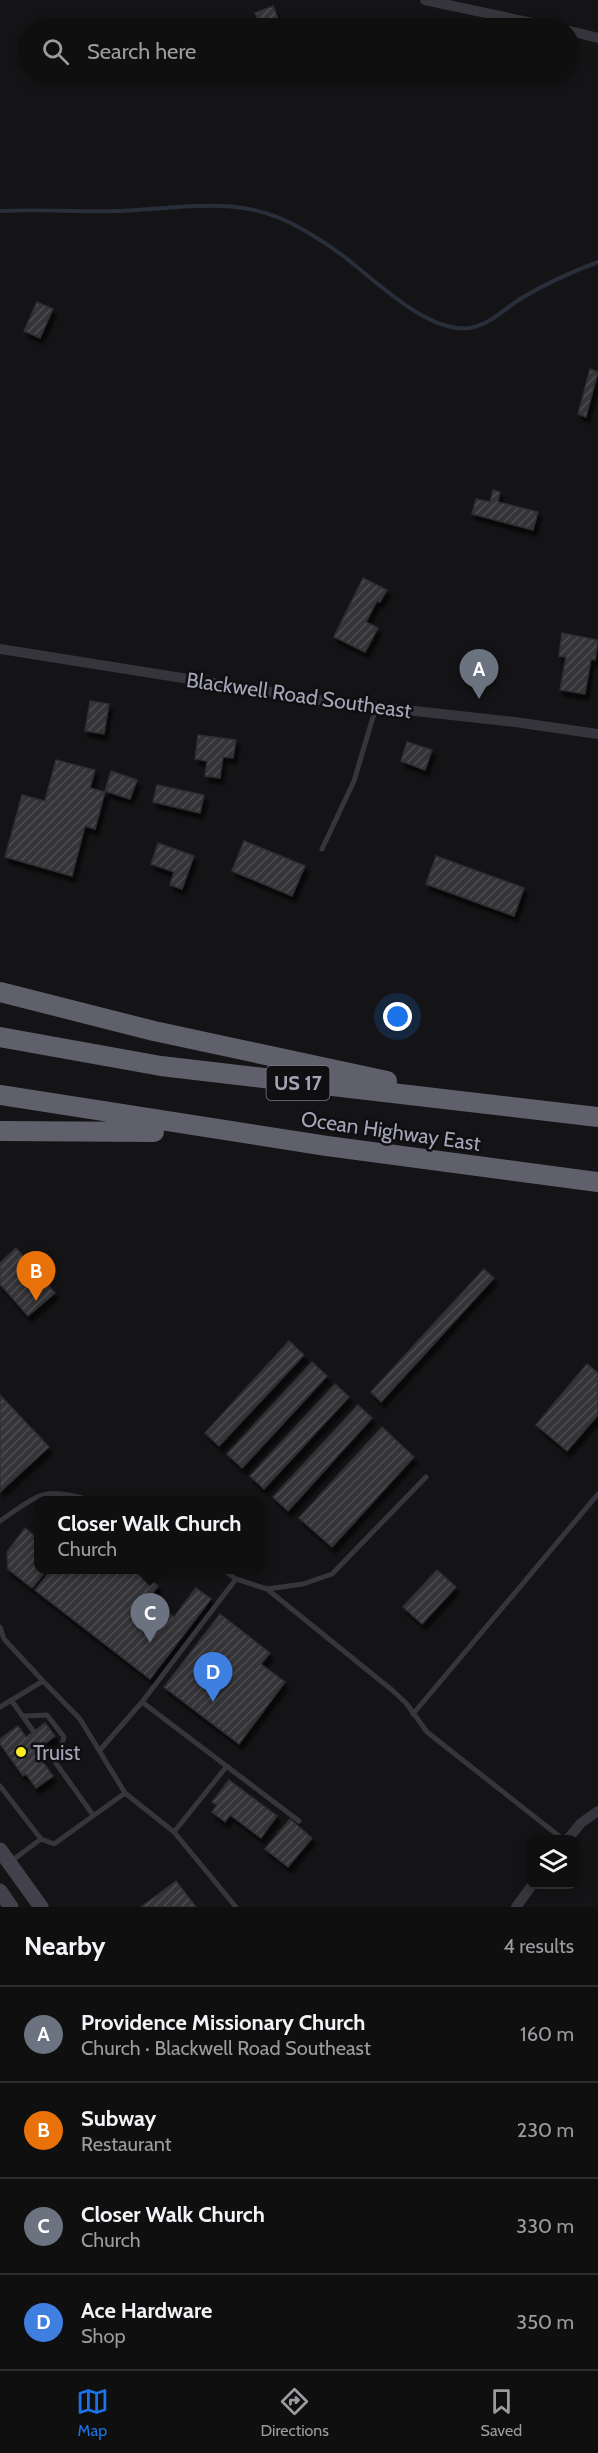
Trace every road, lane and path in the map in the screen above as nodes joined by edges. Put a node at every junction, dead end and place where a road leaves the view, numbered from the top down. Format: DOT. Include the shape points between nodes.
graph roads {
  1 [pos="425,0"];
  2 [pos="509,18"];
  3 [pos="580,34"];
  4 [pos="598,38"];
  5 [pos="0,649"];
  6 [pos="376,707"];
  7 [pos="598,734"];
  8 [pos="322,849"];
  9 [pos="0,992"];
  10 [pos="0,1037"];
  11 [pos="0,1095"];
  12 [pos="483,1102"];
  13 [pos="598,1117"];
  14 [pos="0,1131"];
  15 [pos="327,1146"];
  16 [pos="598,1182"];
  17 [pos="426,1477"];
  18 [pos="598,1494"];
  19 [pos="38,1496"];
  20 [pos="76,1496"];
  21 [pos="34,1499"];
  22 [pos="0,1521"];
  23 [pos="230,1574"];
  24 [pos="236,1579"];
  25 [pos="267,1589"];
  26 [pos="0,1627"];
  27 [pos="43,1681"];
  28 [pos="11,1700"];
  29 [pos="142,1702"];
  30 [pos="0,1707"];
  31 [pos="413,1714"];
  32 [pos="22,1716"];
  33 [pos="34,1732"];
  34 [pos="43,1745"];
  35 [pos="100,1750"];
  36 [pos="56,1763"];
  37 [pos="227,1766"];
  38 [pos="0,1786"];
  39 [pos="125,1793"];
  40 [pos="598,1810"];
  41 [pos="93,1815"];
  42 [pos="299,1821"];
  43 [pos="174,1832"];
  44 [pos="561,1835"];
  45 [pos="570,1835"];
  46 [pos="41,1839"];
  47 [pos="5,1857"];
  48 [pos="529,1889"];
  49 [pos="0,1891"];
  50 [pos="11,1907"];
  51 [pos="42,1907"];
  52 [pos="236,1907"];
  53 [pos="516,1907"];
  1 -- 2 [label="street"];
  3 -- 4 [label="street"];
  5 -- 6 [label="street, Blackwell Road Southeast"];
  6 -- 7 [label="street, Blackwell Road Southeast"];
  6 -- 8 [label="lane" via="354,781"];
  9 -- 12 [label="highway" via="154,1031"];
  10 -- 12 [label="highway, Ocean Highway East / US 17" via="161,1066"];
  11 -- 15 [label="highway, Ocean Highway East"];
  12 -- 13 [label="highway, Ocean Highway East / US 17"];
  14 -- 15 [label="highway" via="132,1131"];
  15 -- 16 [label="highway, Ocean Highway East"];
  17 -- 25 [label="lane" via="332,1574 303,1584"];
  18 -- 31 [label="lane"];
  19 -- 20 [label="lane" via="63,1492"];
  21 -- 22 [label="lane"];
  23 -- 24 [label="lane"];
  24 -- 25 [label="lane"];
  24 -- 29 [label="lane"];
  25 -- 31 [label="lane" via="392,1690"];
  26 -- 27 [label="lane" via="4,1639"];
  27 -- 28 [label="lane"];
  27 -- 35 [label="lane" via="80,1719"];
  28 -- 30 [label="lane"];
  28 -- 32 [label="lane"];
  29 -- 35 [label="lane"];
  29 -- 37 [label="lane"];
  31 -- 44 [label="lane" via="427,1732"];
  32 -- 33 [label="lane"];
  32 -- 36 [label="lane" via="47,1715 64,1737"];
  34 -- 36 [label="lane"];
  35 -- 39 [label="lane"];
  36 -- 41 [label="lane"];
  37 -- 42 [label="lane"];
  37 -- 43 [label="lane"];
  38 -- 46 [label="lane"];
  39 -- 41 [label="lane"];
  39 -- 43 [label="lane"];
  40 -- 45 [label="street"];
  41 -- 46 [label="lane" via="54,1844"];
  43 -- 52 [label="lane"];
  46 -- 47 [label="lane"];
  47 -- 51 [label="main road"];
  48 -- 53 [label="street"];
  49 -- 50 [label="main road"];
}
